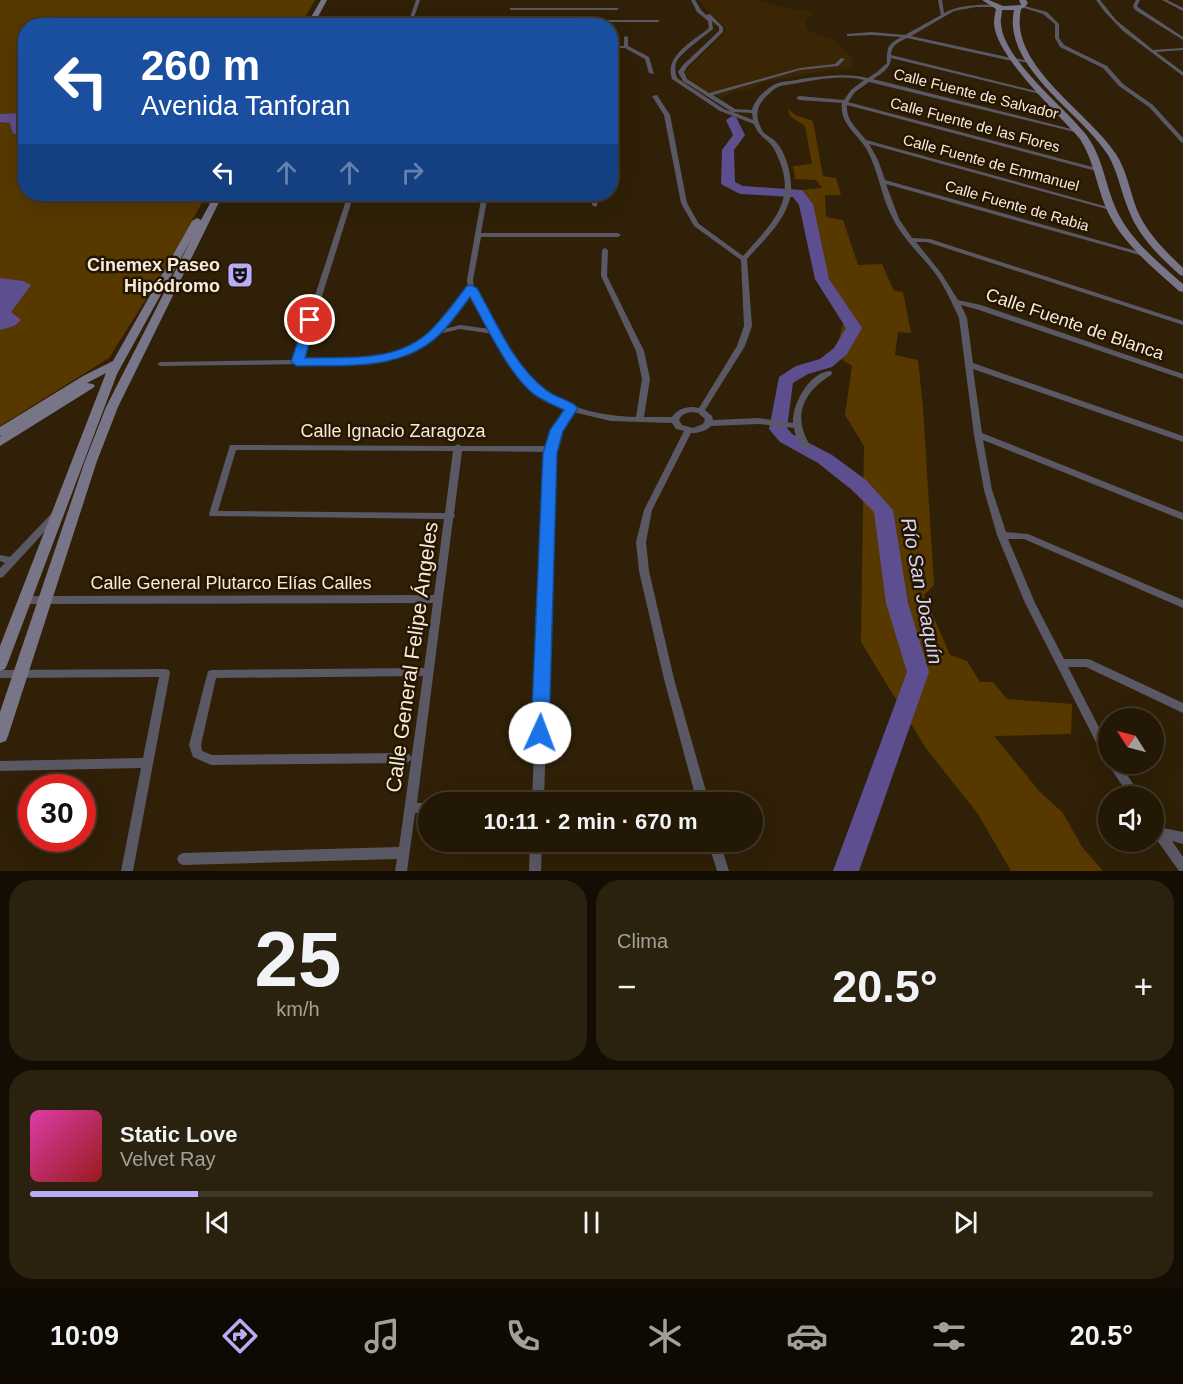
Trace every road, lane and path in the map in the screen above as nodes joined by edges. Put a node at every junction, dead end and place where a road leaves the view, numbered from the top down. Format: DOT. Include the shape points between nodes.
graph roads {
  1 [pos="317,0"];
  2 [pos="324,0"];
  3 [pos="418,0"];
  4 [pos="513,0"];
  5 [pos="693,0"];
  6 [pos="698,0"];
  7 [pos="940,0"];
  8 [pos="985,0"];
  9 [pos="1098,0"];
  10 [pos="1138,0"];
  11 [pos="1164,0"];
  12 [pos="1021,5"];
  13 [pos="976,6"];
  14 [pos="996,7"];
  15 [pos="512,9"];
  16 [pos="617,9"];
  17 [pos="1183,10"];
  18 [pos="942,14"];
  19 [pos="307,18"];
  20 [pos="314,18"];
  21 [pos="412,18"];
  22 [pos="510,18"];
  23 [pos="658,21"];
  24 [pos="618,22"];
  25 [pos="849,35"];
  26 [pos="626,37"];
  27 [pos="906,37"];
  28 [pos="1183,39"];
  29 [pos="618,47"];
  30 [pos="626,47"];
  31 [pos="685,49"];
  32 [pos="1183,49"];
  33 [pos="700,51"];
  34 [pos="1154,51"];
  35 [pos="889,56"];
  36 [pos="843,59"];
  37 [pos="1014,60"];
  38 [pos="1030,62"];
  39 [pos="652,73"];
  40 [pos="1183,74"];
  41 [pos="870,80"];
  42 [pos="702,89"];
  43 [pos="693,92"];
  44 [pos="711,94"];
  45 [pos="1042,94"];
  46 [pos="655,96"];
  47 [pos="799,99"];
  48 [pos="846,102"];
  49 [pos="755,112"];
  50 [pos="756,123"];
  51 [pos="1077,132"];
  52 [pos="865,141"];
  53 [pos="1183,141"];
  54 [pos="1098,170"];
  55 [pos="881,181"];
  56 [pos="1106,193"];
  57 [pos="1128,195"];
  58 [pos="208,201"];
  59 [pos="215,201"];
  60 [pos="349,201"];
  61 [pos="484,201"];
  62 [pos="595,201"];
  63 [pos="595,205"];
  64 [pos="1112,209"];
  65 [pos="479,235"];
  66 [pos="618,235"];
  67 [pos="910,240"];
  68 [pos="605,250"];
  69 [pos="1145,255"];
  70 [pos="744,259"];
  71 [pos="1183,273"];
  72 [pos="471,288"];
  73 [pos="1183,289"];
  74 [pos="956,302"];
  75 [pos="1183,323"];
  76 [pos="497,332"];
  77 [pos="435,333"];
  78 [pos="297,362"];
  79 [pos="134,363"];
  80 [pos="161,364"];
  81 [pos="970,365"];
  82 [pos="114,368"];
  83 [pos="828,373"];
  84 [pos="1183,377"];
  85 [pos="572,408"];
  86 [pos="701,411"];
  87 [pos="640,420"];
  88 [pos="675,420"];
  89 [pos="709,423"];
  90 [pos="774,423"];
  91 [pos="796,426"];
  92 [pos="688,431"];
  93 [pos="0,432"];
  94 [pos="978,435"];
  95 [pos="1183,439"];
  96 [pos="0,442"];
  97 [pos="458,447"];
  98 [pos="807,447"];
  99 [pos="552,448"];
  100 [pos="56,513"];
  101 [pos="451,516"];
  102 [pos="1183,517"];
  103 [pos="1002,536"];
  104 [pos="0,558"];
  105 [pos="12,561"];
  106 [pos="0,574"];
  107 [pos="45,599"];
  108 [pos="438,599"];
  109 [pos="24,600"];
  110 [pos="1183,604"];
  111 [pos="1060,663"];
  112 [pos="0,665"];
  113 [pos="429,672"];
  114 [pos="20,673"];
  115 [pos="0,674"];
  116 [pos="1183,708"];
  117 [pos="0,736"];
  118 [pos="1098,736"];
  119 [pos="406,758"];
  120 [pos="148,763"];
  121 [pos="0,765"];
  122 [pos="538,792"];
  123 [pos="700,792"];
  124 [pos="411,808"];
  125 [pos="418,808"];
  126 [pos="1164,832"];
  127 [pos="1183,838"];
  128 [pos="1164,840"];
  129 [pos="537,852"];
  130 [pos="717,852"];
  131 [pos="404,853"];
  132 [pos="183,860"];
  133 [pos="1183,867"];
  134 [pos="128,871"];
  135 [pos="401,871"];
  136 [pos="536,871"];
  137 [pos="723,871"];
  1 -- 19 [label="main road"];
  2 -- 20 [label="main road"];
  3 -- 21 [label="street"];
  4 -- 15 [label="street"];
  5 -- 31 [label="street" via="711,25 708,32"];
  6 -- 33 [label="street" via="721,27"];
  7 -- 18 [label="street"];
  8 -- 13 [label="street"];
  8 -- 14 [label="main road"];
  9 -- 34 [label="street" via="1122,27"];
  10 -- 28 [label="street" via="1137,9"];
  11 -- 17 [label="street"];
  12 -- 14 [label="main road"];
  12 -- 38 [label="main road" via="1015,20 1018,40"];
  12 -- 53 [label="street" via="1050,16 1057,24 1057,38 1062,46 1105,67 1121,85 1151,106"];
  13 -- 14 [label="street"];
  13 -- 18 [label="street"];
  14 -- 37 [label="main road" via="1000,33"];
  15 -- 16 [label="street"];
  15 -- 22 [label="street"];
  18 -- 27 [label="street"];
  23 -- 24 [label="street"];
  25 -- 27 [label="street"];
  26 -- 30 [label="street"];
  27 -- 35 [label="street" via="894,43"];
  27 -- 37 [label="street"];
  29 -- 30 [label="street"];
  30 -- 39 [label="street" via="647,58"];
  31 -- 33 [label="street"];
  31 -- 43 [label="street" via="673,63 672,74"];
  32 -- 34 [label="street"];
  33 -- 42 [label="street" via="681,72 685,80"];
  34 -- 40 [label="street"];
  35 -- 41 [label="street" via="885,69"];
  35 -- 45 [label="street"];
  36 -- 44 [label="street" via="836,65 800,69"];
  37 -- 38 [label="street"];
  37 -- 45 [label="main road"];
  38 -- 57 [label="main road" via="1110,151"];
  41 -- 48 [label="street" via="859,86"];
  41 -- 49 [label="street, Calle Fuente de Salvador" via="831,76 790,81 760,98"];
  41 -- 51 [label="street, Calle Fuente de Salvador"];
  42 -- 43 [label="street"];
  42 -- 44 [label="street"];
  43 -- 50 [label="street" via="722,110"];
  44 -- 49 [label="street" via="734,111"];
  45 -- 51 [label="main road"];
  46 -- 70 [label="street" via="667,114 684,203 692,218 696,225"];
  47 -- 48 [label="street, Calle Fuente de las Flores"];
  48 -- 52 [label="street" via="844,114"];
  48 -- 54 [label="street, Calle Fuente de las Flores"];
  49 -- 50 [label="street"];
  50 -- 70 [label="street" via="774,143 789,174 788,192 784,211"];
  51 -- 54 [label="main road" via="1092,151"];
  52 -- 55 [label="street"];
  52 -- 64 [label="street, Calle Fuente de Emmanuel"];
  54 -- 56 [label="main road"];
  55 -- 67 [label="street" via="889,205"];
  55 -- 69 [label="street, Calle Fuente de Rabia"];
  56 -- 57 [label="main road"];
  56 -- 64 [label="main road"];
  57 -- 71 [label="main road" via="1143,230"];
  58 -- 82 [label="main road"];
  59 -- 79 [label="main road"];
  60 -- 78 [label="street"];
  61 -- 65 [label="street"];
  62 -- 63 [label="street"];
  64 -- 69 [label="main road"];
  65 -- 66 [label="street"];
  65 -- 72 [label="street"];
  67 -- 74 [label="street" via="939,274"];
  67 -- 75 [label="street" via="928,240"];
  68 -- 87 [label="street" via="604,276 640,351 646,379"];
  69 -- 73 [label="main road"];
  70 -- 86 [label="street" via="748,326 741,346"];
  72 -- 76 [label="street"];
  72 -- 77 [label="street"];
  74 -- 81 [label="street" via="963,318"];
  74 -- 84 [label="street, Calle Fuente de Blanca"];
  76 -- 77 [label="street" via="460,327"];
  76 -- 85 [label="street" via="527,379 542,394"];
  77 -- 78 [label="street" via="408,351 374,361"];
  78 -- 80 [label="street"];
  79 -- 82 [label="main road"];
  79 -- 107 [label="main road" via="91,461"];
  81 -- 94 [label="street"];
  81 -- 95 [label="street"];
  82 -- 93 [label="main road" via="87,378"];
  82 -- 96 [label="main road"];
  82 -- 100 [label="main road"];
  83 -- 91 [label="street" via="805,392"];
  85 -- 87 [label="street" via="600,417"];
  85 -- 99 [label="street" via="556,430"];
  86 -- 88 [label="street" via="687,410 676,415"];
  86 -- 89 [label="street"];
  87 -- 88 [label="street"];
  88 -- 92 [label="street"];
  89 -- 90 [label="street"];
  89 -- 92 [label="street"];
  90 -- 91 [label="street"];
  91 -- 98 [label="street"];
  92 -- 123 [label="street" via="648,510 641,542 669,679"];
  94 -- 102 [label="street"];
  94 -- 103 [label="street"];
  97 -- 99 [label="street, Calle Ignacio Zaragoza"];
  97 -- 101 [label="street, Calle General Felipe Ángeles"];
  97 -- 101 [label="street, Calle Ignacio Zaragoza" via="233,447 213,514"];
  99 -- 122 [label="street"];
  100 -- 105 [label="street"];
  100 -- 109 [label="main road"];
  101 -- 108 [label="street, Calle General Felipe Ángeles"];
  103 -- 110 [label="street" via="1025,536"];
  103 -- 111 [label="street"];
  104 -- 105 [label="street"];
  105 -- 106 [label="street"];
  107 -- 108 [label="street, Calle General Plutarco Elías Calles"];
  107 -- 109 [label="street, Calle General Plutarco Elías Calles"];
  107 -- 114 [label="main road"];
  108 -- 113 [label="street, Calle General Felipe Ángeles"];
  109 -- 112 [label="main road"];
  111 -- 116 [label="street" via="1087,663"];
  111 -- 118 [label="street"];
  113 -- 119 [label="street" via="212,674 195,745 197,754 204,758"];
  113 -- 124 [label="street, Calle General Felipe Ángeles"];
  114 -- 115 [label="street"];
  114 -- 117 [label="main road"];
  114 -- 120 [label="street" via="165,673"];
  120 -- 121 [label="street"];
  120 -- 134 [label="street"];
  124 -- 125 [label="street"];
  124 -- 131 [label="street, Calle General Felipe Ángeles"];
  126 -- 127 [label="street"];
  128 -- 133 [label="street"];
  129 -- 136 [label="street"];
  130 -- 137 [label="street"];
  131 -- 132 [label="street"];
  131 -- 135 [label="street, Calle General Felipe Ángeles"];
}
